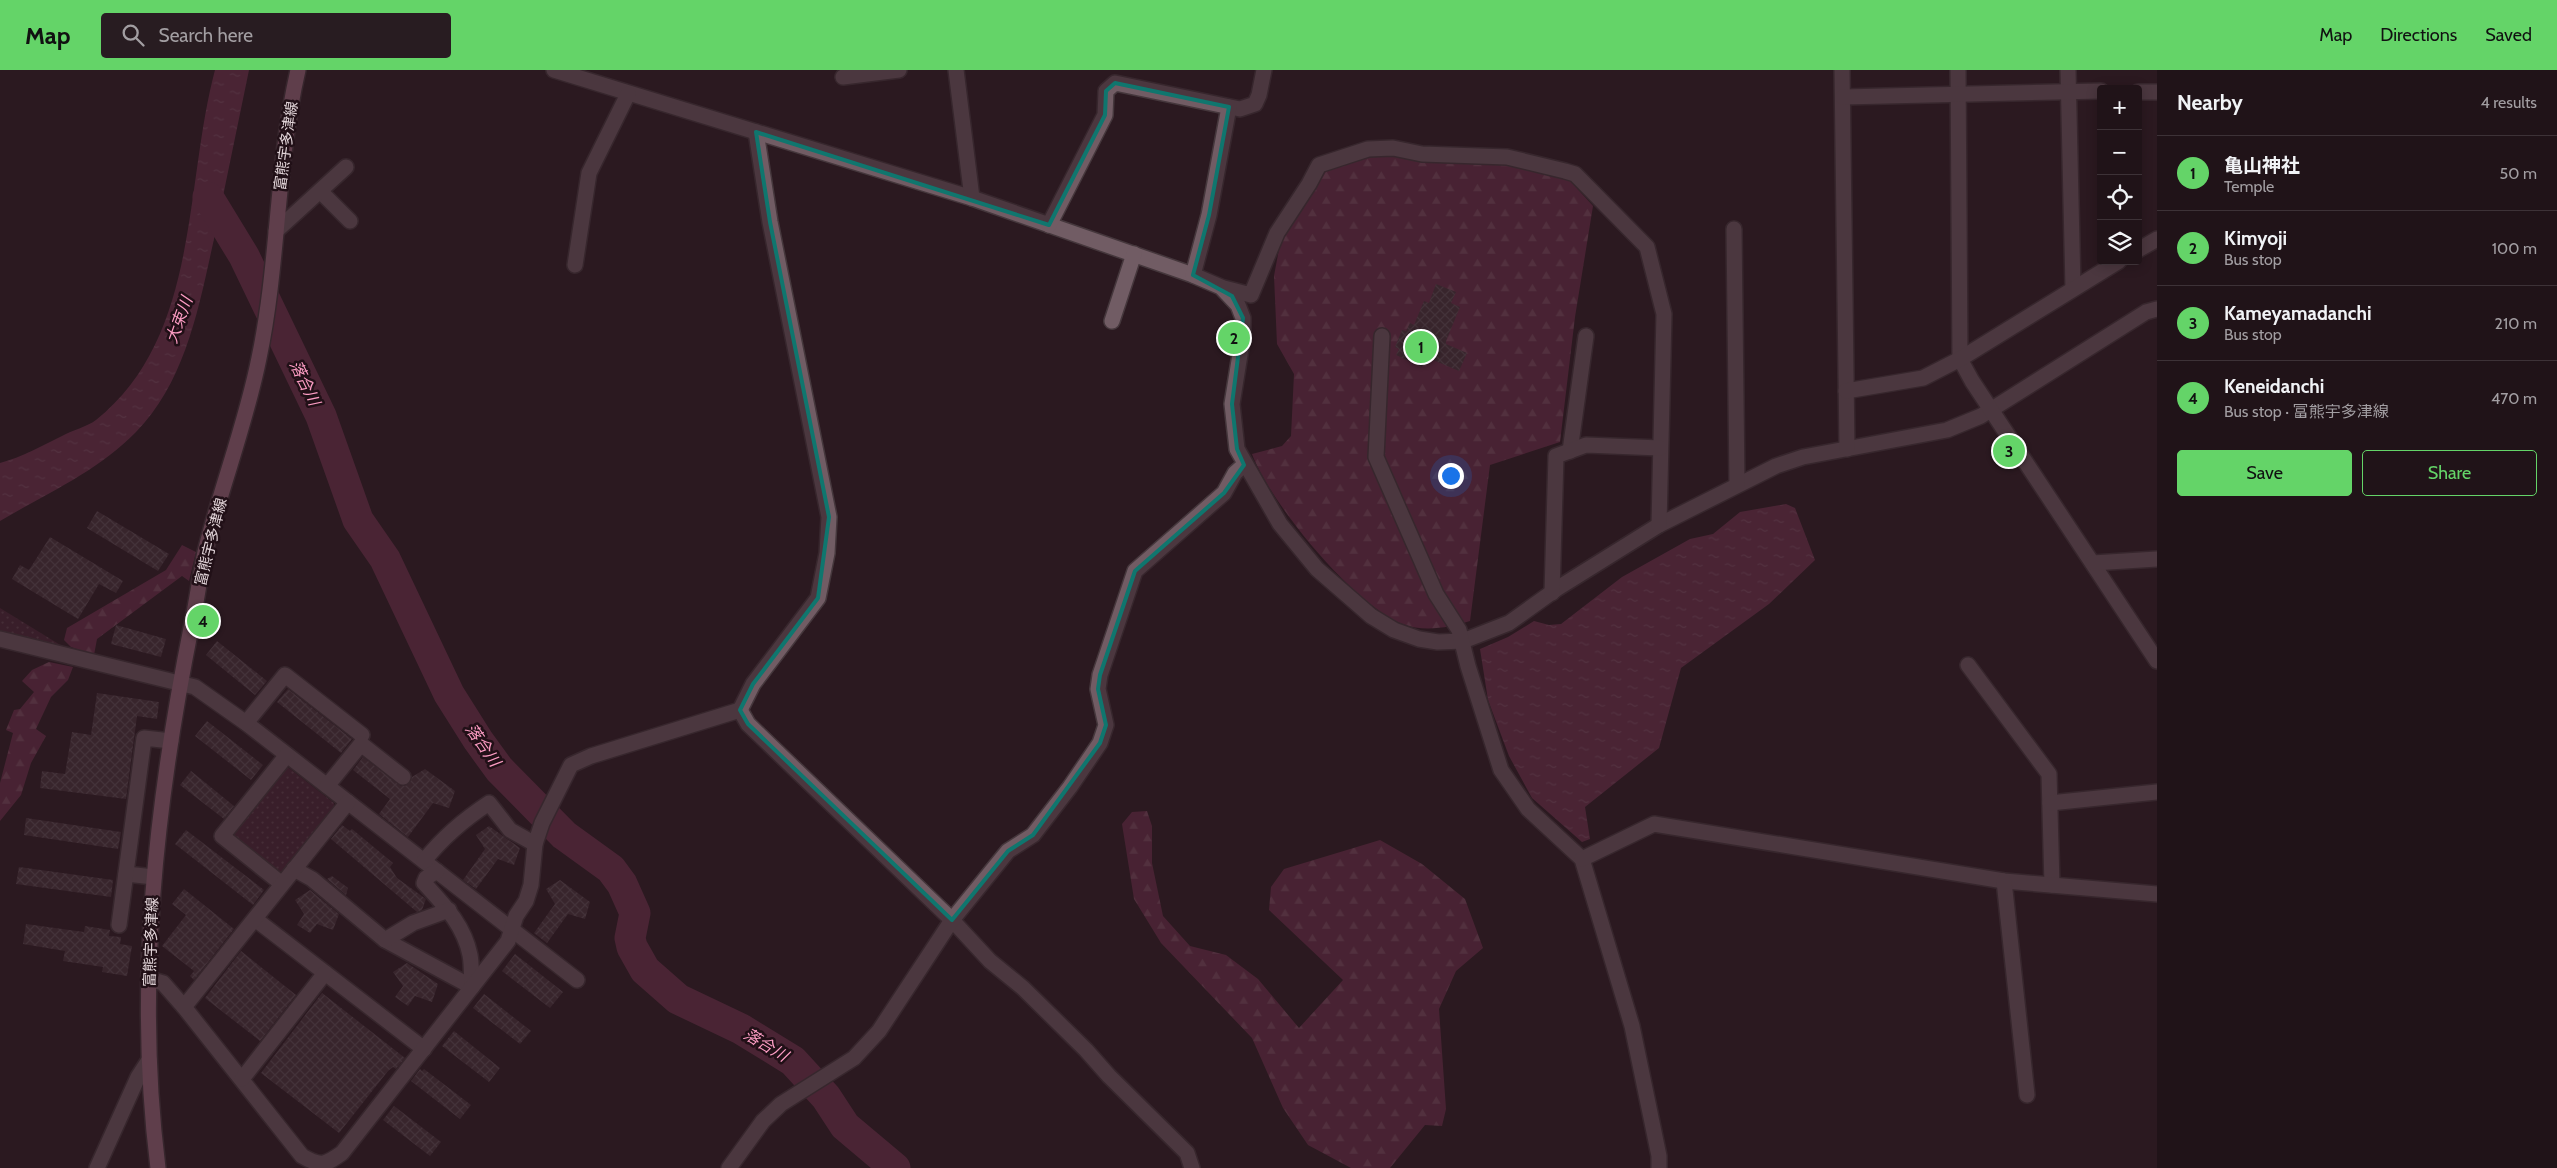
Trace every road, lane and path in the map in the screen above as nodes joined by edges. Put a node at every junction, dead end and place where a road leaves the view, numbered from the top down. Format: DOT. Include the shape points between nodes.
graph roads {
  1 [pos="298,70"];
  2 [pos="554,70"];
  3 [pos="900,70"];
  4 [pos="956,70"];
  5 [pos="1264,70"];
  6 [pos="1842,70"];
  7 [pos="1958,70"];
  8 [pos="2068,70"];
  9 [pos="843,77"];
  10 [pos="2069,91"];
  11 [pos="2097,91"];
  12 [pos="2142,92"];
  13 [pos="2157,92"];
  14 [pos="1959,93"];
  15 [pos="628,94"];
  16 [pos="1842,97"];
  17 [pos="1230,107"];
  18 [pos="756,132"];
  19 [pos="346,167"];
  20 [pos="320,191"];
  21 [pos="972,198"];
  22 [pos="350,222"];
  23 [pos="1049,225"];
  24 [pos="1734,229"];
  25 [pos="276,231"];
  26 [pos="2157,239"];
  27 [pos="2142,248"];
  28 [pos="1134,254"];
  29 [pos="574,265"];
  30 [pos="2112,265"];
  31 [pos="1193,274"];
  32 [pos="1221,287"];
  33 [pos="2073,288"];
  34 [pos="2157,309"];
  35 [pos="1112,321"];
  36 [pos="1382,336"];
  37 [pos="1586,336"];
  38 [pos="1960,359"];
  39 [pos="1846,391"];
  40 [pos="1992,410"];
  41 [pos="1660,448"];
  42 [pos="1847,449"];
  43 [pos="1570,451"];
  44 [pos="1244,465"];
  45 [pos="1737,485"];
  46 [pos="1659,525"];
  47 [pos="2157,559"];
  48 [pos="2092,564"];
  49 [pos="1552,592"];
  50 [pos="0,639"];
  51 [pos="1463,641"];
  52 [pos="2155,656"];
  53 [pos="1968,665"];
  54 [pos="180,683"];
  55 [pos="740,710"];
  56 [pos="246,724"];
  57 [pos="362,735"];
  58 [pos="171,741"];
  59 [pos="287,755"];
  60 [pos="403,777"];
  61 [pos="327,786"];
  62 [pos="2157,792"];
  63 [pos="348,802"];
  64 [pos="2050,803"];
  65 [pos="536,844"];
  66 [pos="1582,859"];
  67 [pos="424,861"];
  68 [pos="294,869"];
  69 [pos="437,871"];
  70 [pos="126,874"];
  71 [pos="154,877"];
  72 [pos="2004,881"];
  73 [pos="282,884"];
  74 [pos="2052,885"];
  75 [pos="2157,894"];
  76 [pos="449,910"];
  77 [pos="254,919"];
  78 [pos="952,920"];
  79 [pos="118,925"];
  80 [pos="513,930"];
  81 [pos="385,940"];
  82 [pos="325,973"];
  83 [pos="149,980"];
  84 [pos="578,980"];
  85 [pos="472,986"];
  86 [pos="184,1007"];
  87 [pos="424,1049"];
  88 [pos="149,1060"];
  89 [pos="242,1079"];
  90 [pos="2027,1094"];
  91 [pos="97,1168"];
  92 [pos="158,1168"];
  93 [pos="729,1168"];
  94 [pos="1192,1168"];
  95 [pos="1659,1168"];
  1 -- 25 [label="main road, 富熊宇多津線" via="285,141"];
  2 -- 15 [label="street"];
  3 -- 9 [label="street"];
  4 -- 21 [label="street"];
  5 -- 17 [label="street" via="1255,104 1240,109"];
  6 -- 16 [label="street"];
  7 -- 14 [label="street"];
  8 -- 10 [label="street"];
  10 -- 11 [label="street"];
  10 -- 14 [label="street"];
  10 -- 33 [label="street"];
  12 -- 13 [label="street"];
  14 -- 16 [label="street"];
  14 -- 38 [label="street"];
  15 -- 18 [label="street"];
  15 -- 29 [label="street" via="589,173"];
  16 -- 39 [label="street"];
  17 -- 23 [label="street" via="1115,82 1106,91 1105,115"];
  17 -- 31 [label="street" via="1213,196"];
  18 -- 21 [label="street"];
  18 -- 55 [label="street" via="770,222 829,516 827,553 818,598 754,684"];
  19 -- 20 [label="street"];
  20 -- 22 [label="street"];
  20 -- 25 [label="street"];
  21 -- 23 [label="street"];
  23 -- 28 [label="street"];
  24 -- 45 [label="street"];
  25 -- 54 [label="main road, 富熊宇多津線" via="266,324 253,388 205,551"];
  26 -- 27 [label="street"];
  28 -- 31 [label="street"];
  28 -- 35 [label="street"];
  30 -- 33 [label="street"];
  31 -- 32 [label="street"];
  32 -- 41 [label="street" via="1252,295 1277,233 1319,165 1368,150 1393,148 1422,154 1507,157 1575,174 1647,247 1664,314"];
  32 -- 44 [label="street" via="1238,305 1243,318 1232,404 1237,449"];
  33 -- 38 [label="street"];
  34 -- 40 [label="street" via="2146,312"];
  36 -- 51 [label="street" via="1376,457 1436,594 1460,630"];
  37 -- 43 [label="street"];
  38 -- 39 [label="street" via="1923,378"];
  38 -- 40 [label="street"];
  39 -- 42 [label="street"];
  40 -- 42 [label="street" via="1947,430"];
  40 -- 48 [label="street"];
  41 -- 43 [label="street" via="1586,445"];
  41 -- 46 [label="street"];
  42 -- 45 [label="street" via="1803,457"];
  43 -- 49 [label="street" via="1556,456"];
  44 -- 51 [label="street" via="1296,546 1372,616 1394,630 1419,639"];
  44 -- 78 [label="street" via="1235,473 1224,493 1135,571 1100,675 1098,689 1106,725 1100,743 1033,835 1008,851"];
  45 -- 46 [label="street"];
  46 -- 49 [label="street"];
  47 -- 48 [label="street"];
  48 -- 52 [label="street"];
  49 -- 51 [label="street" via="1509,623"];
  50 -- 54 [label="street"];
  51 -- 66 [label="street" via="1501,770 1528,809"];
  53 -- 64 [label="street" via="2049,774"];
  54 -- 56 [label="street" via="194,687"];
  54 -- 58 [label="main road, 富熊宇多津線"];
  55 -- 65 [label="street" via="571,765 549,808"];
  55 -- 78 [label="street" via="748,724"];
  56 -- 57 [label="street" via="285,675"];
  56 -- 59 [label="street"];
  58 -- 70 [label="street" via="144,738"];
  58 -- 71 [label="main road, 富熊宇多津線"];
  59 -- 61 [label="street"];
  59 -- 73 [label="street" via="222,836"];
  60 -- 61 [label="street" via="361,744"];
  61 -- 63 [label="street"];
  62 -- 64 [label="street"];
  63 -- 67 [label="street"];
  63 -- 68 [label="street"];
  64 -- 74 [label="street"];
  65 -- 67 [label="street" via="510,830 489,803 442,838"];
  65 -- 80 [label="street" via="531,885"];
  66 -- 72 [label="street" via="1654,824"];
  66 -- 95 [label="street" via="1632,1026"];
  67 -- 69 [label="street"];
  68 -- 73 [label="street"];
  68 -- 81 [label="street" via="312,879"];
  69 -- 76 [label="street" via="424,883"];
  69 -- 80 [label="street"];
  70 -- 71 [label="street"];
  70 -- 79 [label="street"];
  71 -- 83 [label="main road, 富熊宇多津線"];
  72 -- 74 [label="street"];
  72 -- 90 [label="street"];
  73 -- 77 [label="street"];
  74 -- 75 [label="street"];
  76 -- 81 [label="street" via="413,923"];
  76 -- 85 [label="street" via="462,929 470,956"];
  77 -- 82 [label="street"];
  77 -- 86 [label="street"];
  78 -- 93 [label="street" via="879,1031 854,1058 781,1104 763,1121"];
  78 -- 94 [label="street" via="1187,1154"];
  80 -- 84 [label="street"];
  80 -- 85 [label="street"];
  81 -- 85 [label="street"];
  82 -- 87 [label="street"];
  82 -- 89 [label="street"];
  83 -- 86 [label="street" via="162,983"];
  83 -- 88 [label="main road, 富熊宇多津線"];
  85 -- 87 [label="street"];
  86 -- 89 [label="street"];
  87 -- 89 [label="street" via="342,1152 328,1163 315,1163 302,1156"];
  88 -- 91 [label="street" via="138,1077"];
  88 -- 92 [label="main road, 富熊宇多津線"];
}
